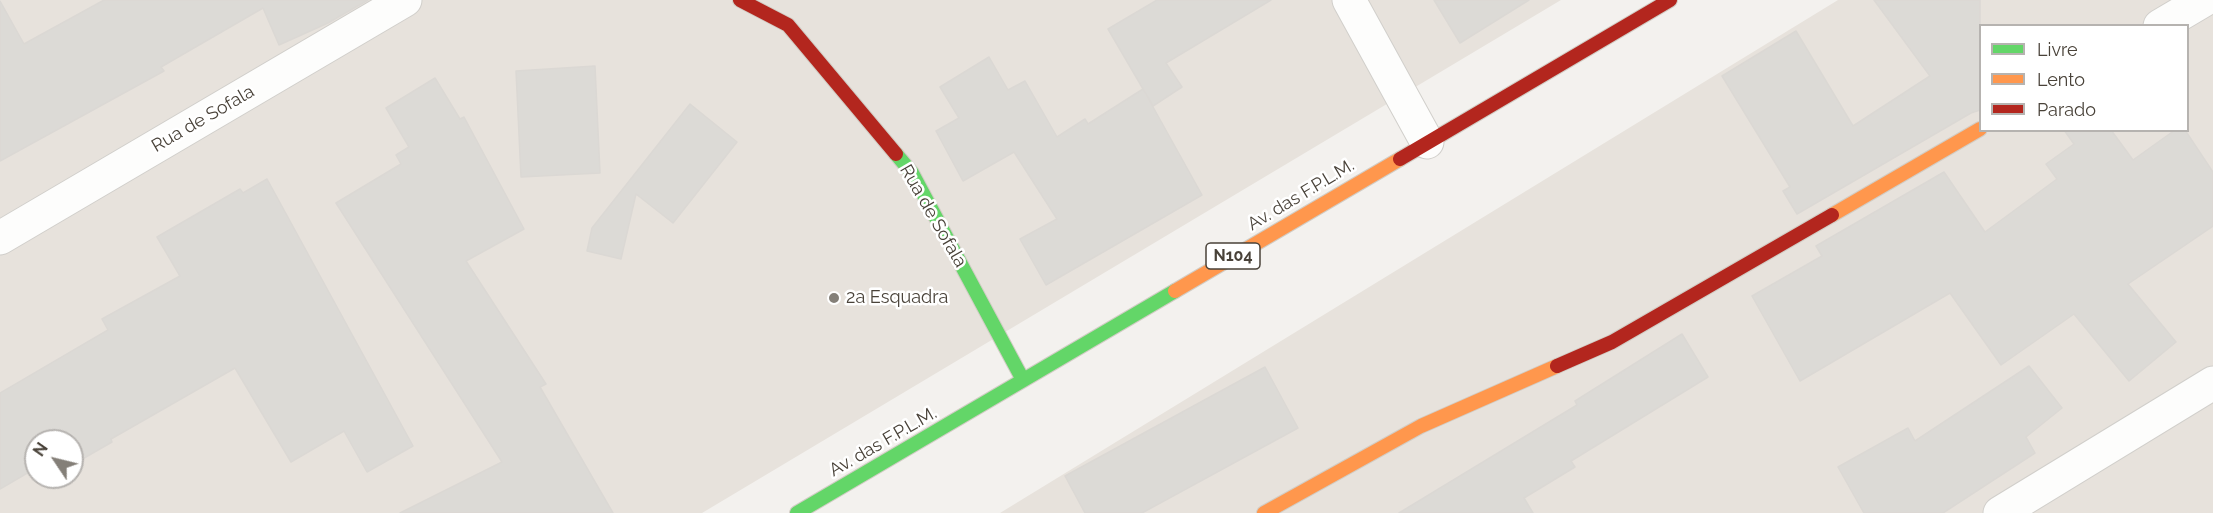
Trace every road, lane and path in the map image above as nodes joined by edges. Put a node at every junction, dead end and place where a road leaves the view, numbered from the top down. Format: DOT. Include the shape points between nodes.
graph roads {
  1 [pos="405,0"];
  2 [pos="740,0"];
  3 [pos="1348,0"];
  4 [pos="1670,0"];
  5 [pos="2204,0"];
  6 [pos="2163,24"];
  7 [pos="1979,130"];
  8 [pos="1427,142"];
  9 [pos="0,238"];
  10 [pos="1023,380"];
  11 [pos="2213,383"];
  12 [pos="796,513"];
  13 [pos="1264,513"];
  14 [pos="2000,513"];
  1 -- 9 [label="street, Rua de Sofala"];
  2 -- 10 [label="street, Rua de Sofala" via="788,25 912,173"];
  3 -- 8 [label="street"];
  4 -- 8 [label="street, Av. das F.P.L.M. / N104"];
  5 -- 6 [label="street"];
  7 -- 13 [label="street" via="1612,342 1421,426"];
  8 -- 10 [label="street, Av. das F.P.L.M. / N104"];
  10 -- 12 [label="street, Av. das F.P.L.M. / N104"];
  11 -- 14 [label="street"];
}
